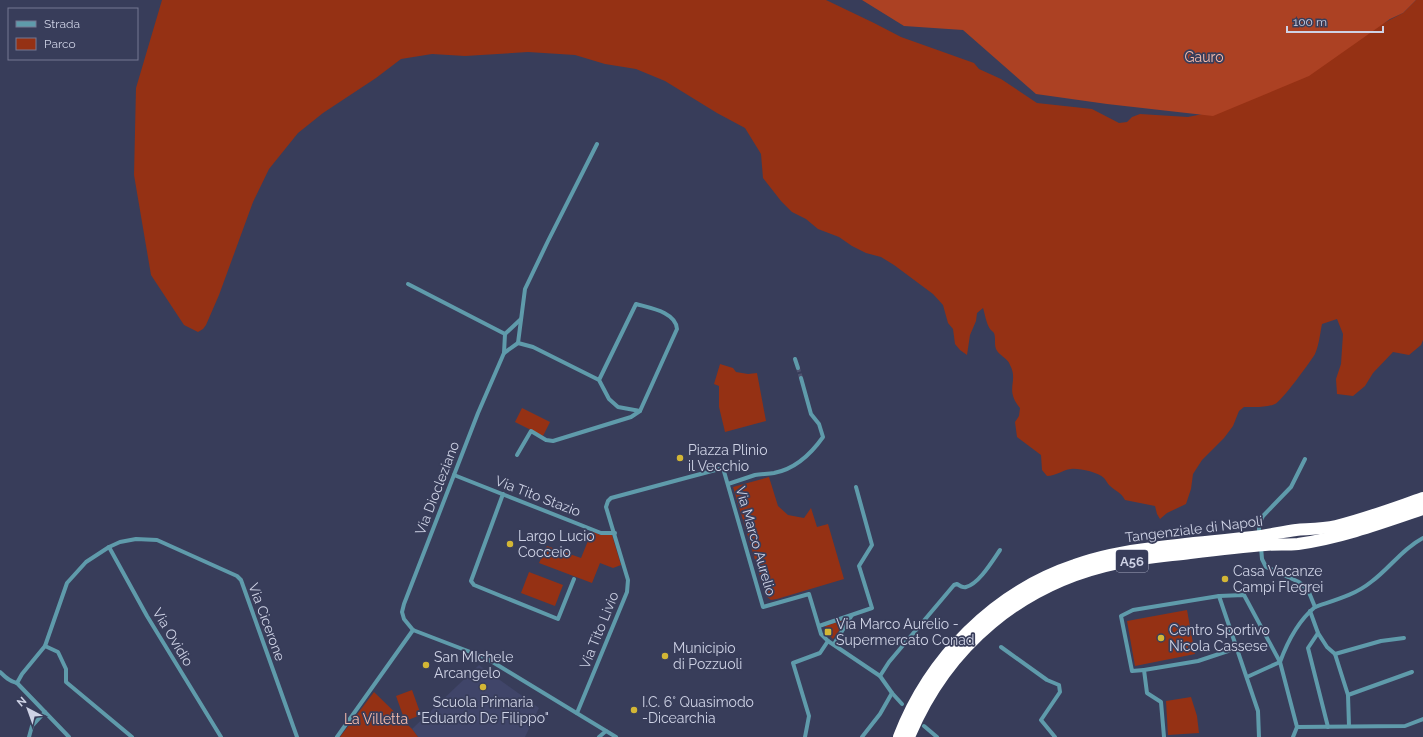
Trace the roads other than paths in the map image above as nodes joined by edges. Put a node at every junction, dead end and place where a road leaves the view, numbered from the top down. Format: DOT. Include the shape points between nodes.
graph roads {
  1 [pos="597,144"];
  2 [pos="408,284"];
  3 [pos="521,319"];
  4 [pos="505,334"];
  5 [pos="518,343"];
  6 [pos="504,353"];
  7 [pos="795,359"];
  8 [pos="798,368"];
  9 [pos="800,378"];
  10 [pos="600,380"];
  11 [pos="640,411"];
  12 [pos="517,455"];
  13 [pos="1305,460"];
  14 [pos="454,475"];
  15 [pos="669,482"];
  16 [pos="728,484"];
  17 [pos="856,486"];
  18 [pos="503,494"];
  19 [pos="1423,498"];
  20 [pos="1423,509"];
  21 [pos="615,533"];
  22 [pos="1423,538"];
  23 [pos="109,547"];
  24 [pos="1000,550"];
  25 [pos="574,579"];
  26 [pos="1219,596"];
  27 [pos="1315,607"];
  28 [pos="1310,611"];
  29 [pos="853,614"];
  30 [pos="819,626"];
  31 [pos="413,630"];
  32 [pos="1318,633"];
  33 [pos="1404,638"];
  34 [pos="828,640"];
  35 [pos="834,644"];
  36 [pos="45,646"];
  37 [pos="1001,647"];
  38 [pos="1237,648"];
  39 [pos="1335,654"];
  40 [pos="1280,662"];
  41 [pos="1144,670"];
  42 [pos="0,672"];
  43 [pos="1412,672"];
  44 [pos="880,676"];
  45 [pos="1246,677"];
  46 [pos="17,683"];
  47 [pos="892,693"];
  48 [pos="1348,695"];
  49 [pos="902,704"];
  50 [pos="45,712"];
  51 [pos="578,713"];
  52 [pos="1423,719"];
  53 [pos="924,726"];
  54 [pos="1349,726"];
  55 [pos="1297,727"];
  56 [pos="1328,727"];
  57 [pos="606,731"];
  58 [pos="29,737"];
  59 [pos="69,737"];
  60 [pos="132,737"];
  61 [pos="221,737"];
  62 [pos="297,737"];
  63 [pos="337,737"];
  64 [pos="599,737"];
  65 [pos="616,737"];
  66 [pos="805,737"];
  67 [pos="862,737"];
  68 [pos="899,737"];
  69 [pos="909,737"];
  70 [pos="936,737"];
  71 [pos="1054,737"];
  72 [pos="1164,737"];
  73 [pos="1259,737"];
  74 [pos="1292,737"];
  1 -- 3 [label="street" via="525,289"];
  2 -- 4 [label="street"];
  3 -- 4 [label="street"];
  3 -- 5 [label="street"];
  4 -- 6 [label="street, Via Diocleziano"];
  5 -- 6 [label="street"];
  5 -- 10 [label="street" via="533,347"];
  6 -- 14 [label="street, Via Diocleziano"];
  7 -- 8 [label="street"];
  9 -- 16 [label="street" via="811,414 819,424 823,437 815,449 788,470 756,475"];
  10 -- 11 [label="street" via="609,399 618,407"];
  10 -- 11 [label="street" via="636,304 674,319 677,329"];
  11 -- 12 [label="street" via="632,417 553,441 531,431"];
  13 -- 27 [label="street" via="1291,487 1264,515 1258,525 1262,559 1266,567 1304,586"];
  14 -- 18 [label="street, Via Tito Stazio"];
  14 -- 31 [label="street, Via Diocleziano" via="404,604 404,619"];
  15 -- 16 [label="street, Via Marco Aurelio" via="723,468"];
  15 -- 21 [label="street, Via Tito Livio" via="611,498 606,507"];
  16 -- 30 [label="street, Via Marco Aurelio" via="763,607 809,594"];
  17 -- 29 [label="street" via="872,545 859,566 872,608"];
  18 -- 21 [label="street, Via Tito Stazio" via="601,533"];
  18 -- 25 [label="street" via="471,581 474,585 558,619"];
  19 -- 68 [label="highway, Tangenziale di Napoli / A56" via="1334,526 1119,553 1052,574 998,606 961,638 921,691"];
  20 -- 69 [label="highway, Tangenziale di Napoli / A56" via="1377,525 1298,544 1147,558 1092,569 1050,585 1005,612 967,646 929,696"];
  21 -- 51 [label="street, Via Tito Livio" via="628,580 627,592"];
  22 -- 27 [label="street" via="1372,582 1356,592"];
  23 -- 36 [label="street, Via Cicerone" via="86,562 67,584"];
  23 -- 61 [label="street, Via Ovidio" via="147,616"];
  23 -- 62 [label="street, Via Cicerone" via="136,539 158,540 239,578"];
  24 -- 44 [label="street" via="978,580 964,588 958,584 954,585"];
  26 -- 38 [label="street"];
  26 -- 40 [label="street" via="1244,595"];
  26 -- 41 [label="street" via="1133,610 1122,616 1132,671"];
  27 -- 28 [label="street"];
  28 -- 32 [label="street"];
  28 -- 40 [label="street" via="1287,643"];
  29 -- 30 [label="street"];
  29 -- 35 [label="street"];
  30 -- 34 [label="street, Via Marco Aurelio" via="821,634"];
  31 -- 51 [label="street" via="486,658"];
  31 -- 63 [label="street"];
  32 -- 39 [label="street"];
  32 -- 56 [label="street" via="1308,648"];
  33 -- 39 [label="street" via="1381,641"];
  34 -- 35 [label="street, Via Marco Aurelio"];
  34 -- 66 [label="street" via="820,653 793,663 809,716"];
  35 -- 44 [label="street, Via Marco Aurelio"];
  36 -- 46 [label="street, Via Cicerone"];
  36 -- 60 [label="street" via="58,652 66,669 66,682"];
  37 -- 71 [label="street" via="1047,680 1059,685 1060,692 1041,720"];
  38 -- 41 [label="street" via="1198,661"];
  38 -- 45 [label="street"];
  39 -- 48 [label="street"];
  40 -- 45 [label="street"];
  40 -- 55 [label="street"];
  41 -- 72 [label="street" via="1147,693 1161,702"];
  42 -- 46 [label="street" via="5,678"];
  43 -- 48 [label="street"];
  44 -- 47 [label="street, Via Marco Aurelio"];
  45 -- 73 [label="street" via="1258,711"];
  46 -- 50 [label="street"];
  47 -- 49 [label="street, Via Marco Aurelio"];
  47 -- 67 [label="street"];
  48 -- 54 [label="street"];
  50 -- 58 [label="street" via="32,726"];
  50 -- 59 [label="street"];
  51 -- 57 [label="street"];
  52 -- 54 [label="street" via="1405,726"];
  53 -- 70 [label="street"];
  54 -- 56 [label="street"];
  55 -- 56 [label="street"];
  55 -- 74 [label="street"];
  57 -- 64 [label="street"];
  57 -- 65 [label="street"];
}
